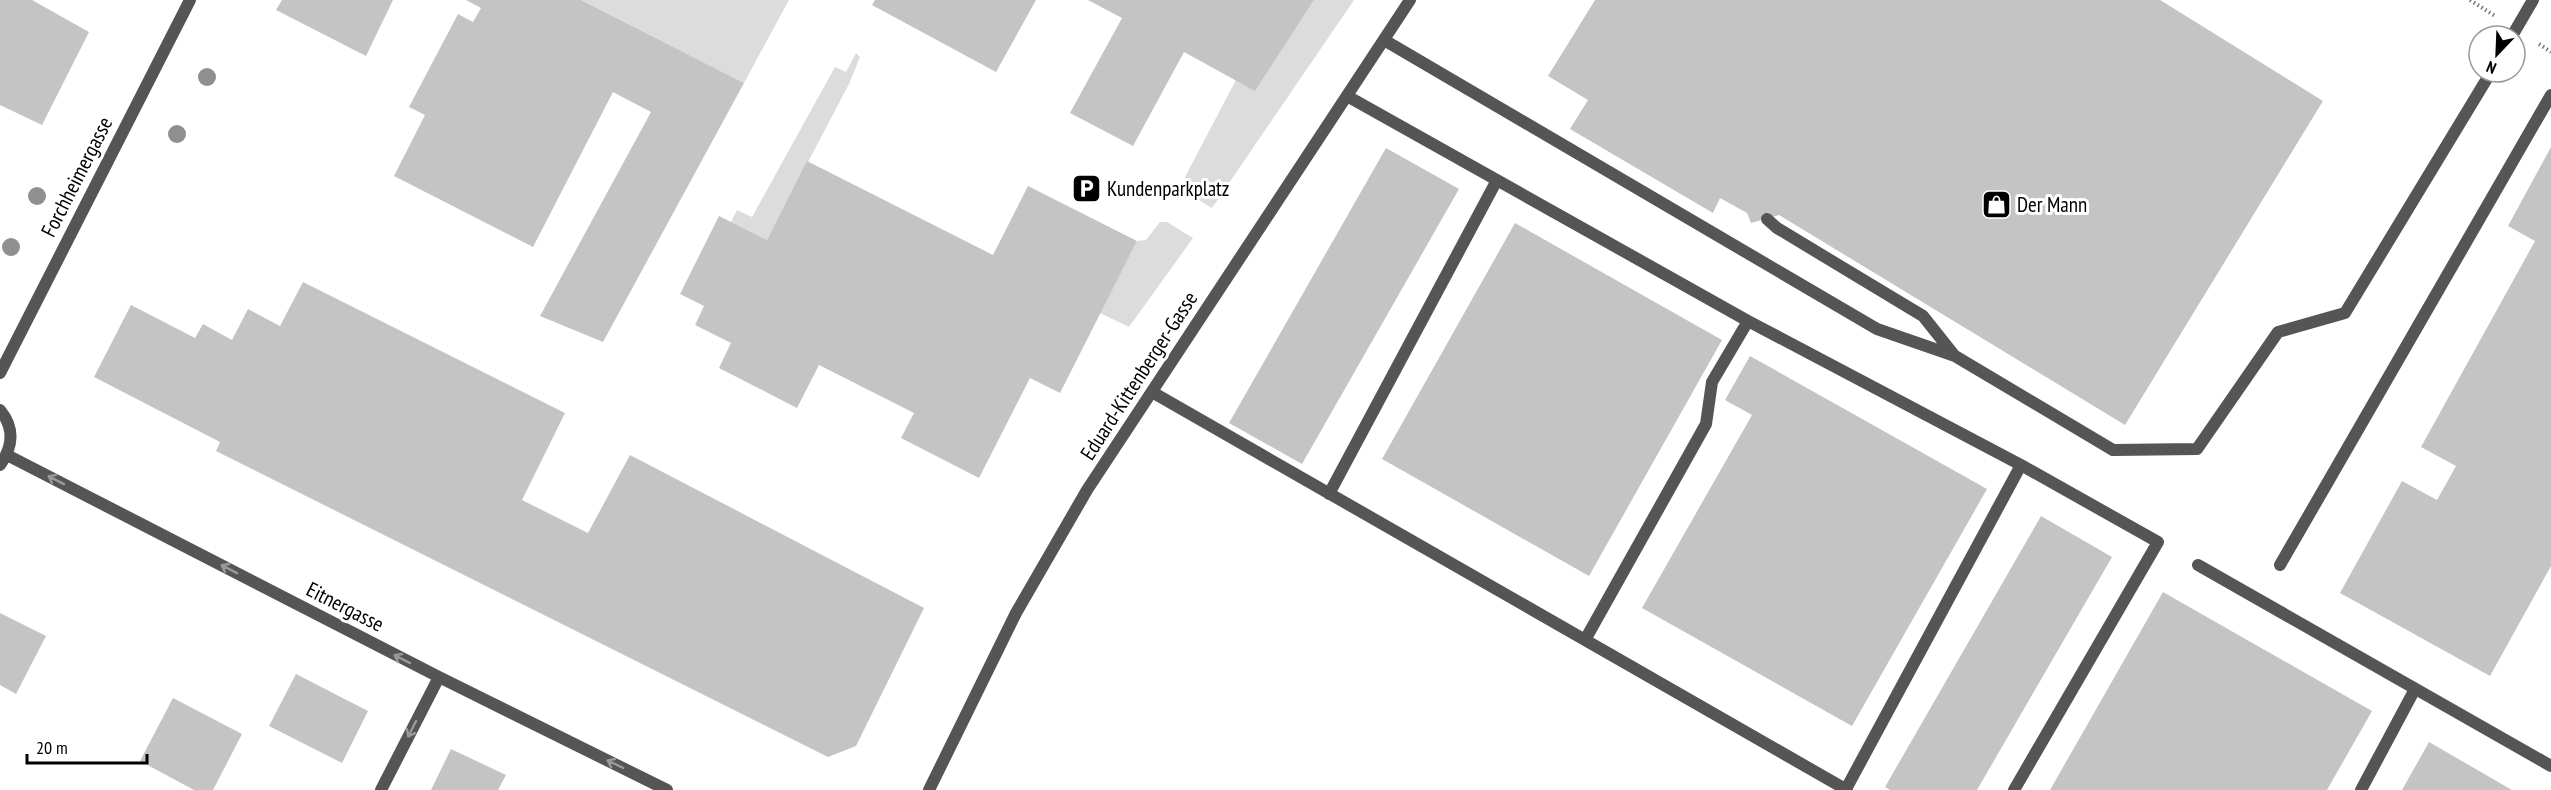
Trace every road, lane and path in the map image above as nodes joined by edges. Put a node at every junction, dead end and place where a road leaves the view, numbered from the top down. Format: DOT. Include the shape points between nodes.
graph roads {
  1 [pos="190,0"];
  2 [pos="1410,0"];
  3 [pos="2533,0"];
  4 [pos="2519,24"];
  5 [pos="1384,40"];
  6 [pos="2484,84"];
  7 [pos="2551,95"];
  8 [pos="1347,96"];
  9 [pos="1497,180"];
  10 [pos="1767,219"];
  11 [pos="1748,321"];
  12 [pos="1955,356"];
  13 [pos="0,373"];
  14 [pos="1152,392"];
  15 [pos="0,410"];
  16 [pos="4,460"];
  17 [pos="2021,465"];
  18 [pos="1329,494"];
  19 [pos="2198,565"];
  20 [pos="2280,565"];
  21 [pos="1585,640"];
  22 [pos="439,677"];
  23 [pos="2415,689"];
  24 [pos="2551,766"];
  25 [pos="381,790"];
  26 [pos="667,790"];
  27 [pos="929,790"];
  28 [pos="1846,790"];
  29 [pos="2014,790"];
  30 [pos="2361,790"];
  1 -- 13 [label="street, Forchheimergasse"];
  2 -- 5 [label="street, Eduard-Kittenberger-Gasse"];
  3 -- 4 [label="street"];
  5 -- 8 [label="street, Eduard-Kittenberger-Gasse"];
  5 -- 12 [label="street" via="1877,329"];
  6 -- 12 [label="street" via="2345,313 2278,332 2197,449 2113,450"];
  7 -- 20 [label="street"];
  8 -- 9 [label="street"];
  8 -- 14 [label="street, Eduard-Kittenberger-Gasse"];
  9 -- 11 [label="street"];
  9 -- 18 [label="street"];
  10 -- 12 [label="street" via="1923,316"];
  11 -- 17 [label="street"];
  11 -- 21 [label="street" via="1712,382 1706,424"];
  14 -- 18 [label="street"];
  14 -- 27 [label="street, Eduard-Kittenberger-Gasse" via="1087,490 1016,613"];
  15 -- 16 [label="street" via="11,442"];
  22 -- 16 [label="street, Eitnergasse, one-way"];
  17 -- 28 [label="street"];
  17 -- 29 [label="street" via="2158,542"];
  18 -- 21 [label="street"];
  19 -- 23 [label="street"];
  21 -- 28 [label="street"];
  22 -- 25 [label="street, one-way"];
  26 -- 22 [label="street, Eitnergasse, one-way"];
  23 -- 24 [label="street"];
  23 -- 30 [label="street"];
}
